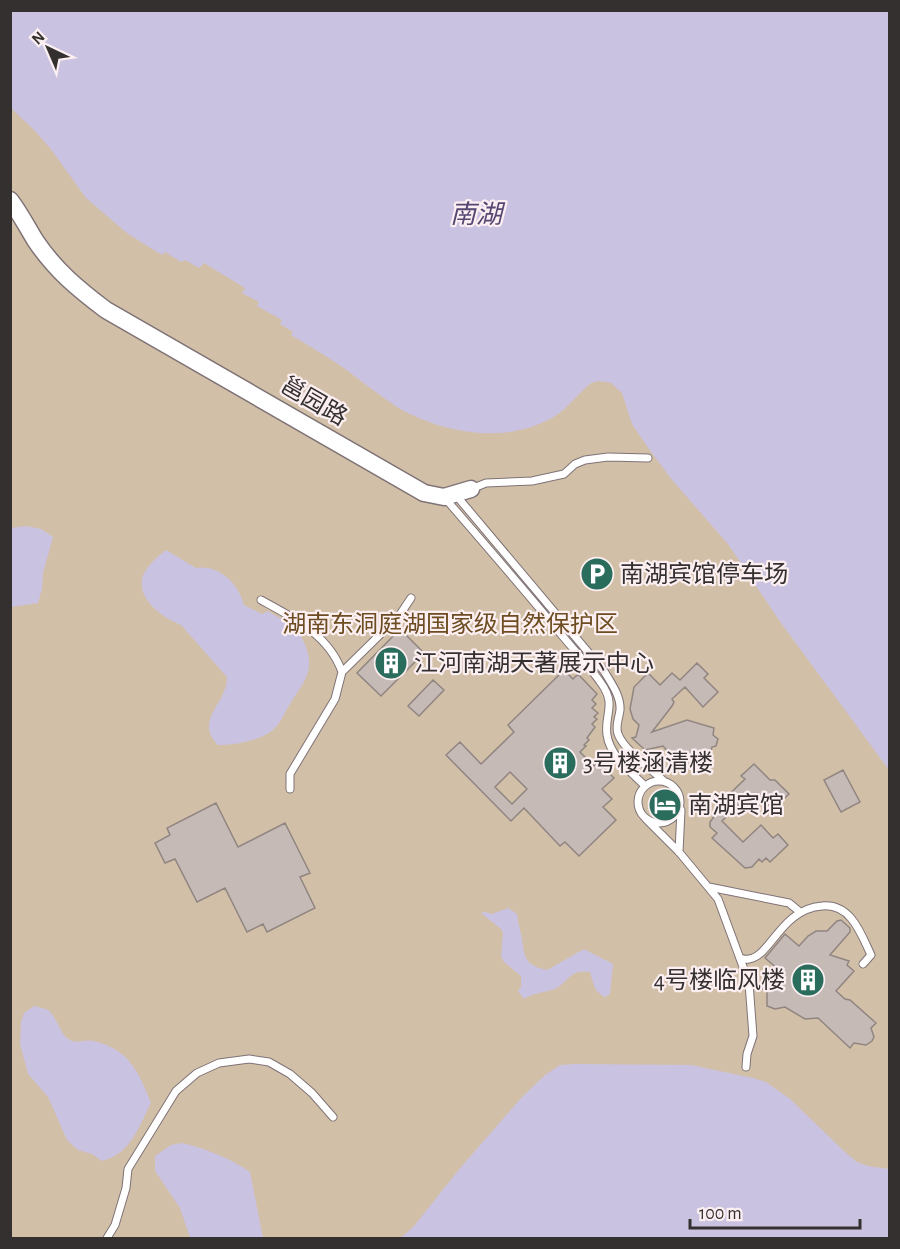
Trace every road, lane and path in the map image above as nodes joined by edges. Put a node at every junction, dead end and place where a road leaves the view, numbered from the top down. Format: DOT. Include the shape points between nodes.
graph roads {
  1 [pos="10,200"];
  2 [pos="648,458"];
  3 [pos="457,493"];
  4 [pos="411,598"];
  5 [pos="261,600"];
  6 [pos="342,672"];
  7 [pos="665,782"];
  8 [pos="645,786"];
  9 [pos="290,789"];
  10 [pos="681,801"];
  11 [pos="646,819"];
  12 [pos="679,852"];
  13 [pos="709,887"];
  14 [pos="800,912"];
  15 [pos="740,958"];
  16 [pos="863,964"];
  17 [pos="746,1067"];
  18 [pos="333,1117"];
  19 [pos="107,1239"];
  1 -- 3 [label="street, 邕园路" via="35,240 72,285 106,310 424,493"];
  2 -- 3 [label="lane" via="585,460 564,474 532,481 486,483"];
  3 -- 7 [label="lane" via="604,671 619,698 619,736"];
  3 -- 8 [label="lane" via="526,591 603,685 611,707 607,735 611,748"];
  4 -- 6 [label="lane"];
  5 -- 6 [label="lane" via="317,634"];
  6 -- 9 [label="lane" via="335,699 290,774"];
  7 -- 8 [label="lane"];
  7 -- 10 [label="lane" via="676,789"];
  8 -- 11 [label="lane" via="638,807"];
  10 -- 11 [label="lane" via="677,814 667,823"];
  10 -- 12 [label="lane"];
  11 -- 12 [label="lane"];
  12 -- 13 [label="lane"];
  13 -- 14 [label="lane" via="789,903"];
  13 -- 15 [label="lane" via="718,899"];
  14 -- 15 [label="lane" via="760,954 750,960"];
  14 -- 16 [label="lane" via="827,905 846,913 871,955"];
  15 -- 17 [label="lane" via="749,983 753,1036"];
  18 -- 19 [label="lane" via="297,1080 269,1062 249,1059 219,1063 197,1073 176,1091 128,1169 115,1225"];
}
